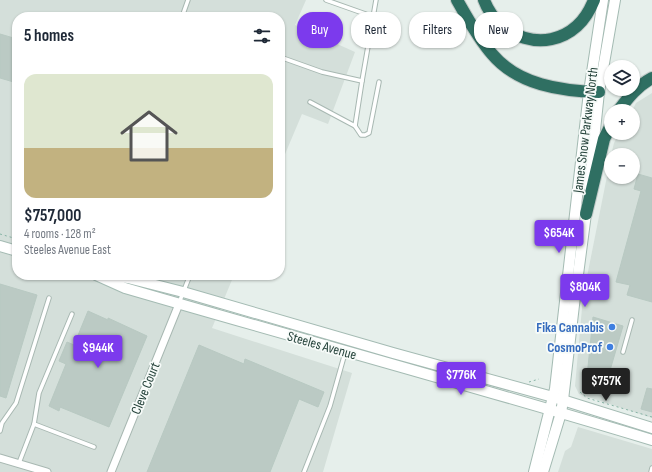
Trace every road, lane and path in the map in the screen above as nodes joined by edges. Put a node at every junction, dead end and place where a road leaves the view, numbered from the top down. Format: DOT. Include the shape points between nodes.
graph roads {
  1 [pos="188,0"];
  2 [pos="326,0"];
  3 [pos="376,0"];
  4 [pos="457,0"];
  5 [pos="484,0"];
  6 [pos="594,0"];
  7 [pos="603,0"];
  8 [pos="614,0"];
  9 [pos="184,12"];
  10 [pos="362,12"];
  11 [pos="374,12"];
  12 [pos="368,48"];
  13 [pos="285,59"];
  14 [pos="652,78"];
  15 [pos="362,81"];
  16 [pos="379,82"];
  17 [pos="594,92"];
  18 [pos="310,102"];
  19 [pos="623,104"];
  20 [pos="355,126"];
  21 [pos="604,139"];
  22 [pos="586,214"];
  23 [pos="0,234"];
  24 [pos="12,238"];
  25 [pos="0,246"];
  26 [pos="12,250"];
  27 [pos="107,280"];
  28 [pos="136,280"];
  29 [pos="188,280"];
  30 [pos="183,292"];
  31 [pos="49,298"];
  32 [pos="179,304"];
  33 [pos="72,314"];
  34 [pos="632,320"];
  35 [pos="345,352"];
  36 [pos="623,352"];
  37 [pos="580,392"];
  38 [pos="553,397"];
  39 [pos="564,400"];
  40 [pos="550,409"];
  41 [pos="561,413"];
  42 [pos="652,417"];
  43 [pos="34,424"];
  44 [pos="652,428"];
  45 [pos="0,431"];
  46 [pos="652,440"];
  47 [pos="94,447"];
  48 [pos="0,458"];
  49 [pos="19,463"];
  50 [pos="652,468"];
  51 [pos="47,472"];
  52 [pos="111,472"];
  53 [pos="304,472"];
  54 [pos="534,472"];
  55 [pos="542,472"];
  56 [pos="651,472"];
  1 -- 9 [label="lane"];
  2 -- 10 [label="lane"];
  3 -- 11 [label="lane"];
  4 -- 17 [label="highway" via="479,38 493,56 507,68 520,76 548,86"];
  5 -- 6 [label="highway" via="492,16 505,29 522,38 541,40 554,38 571,30 585,17"];
  7 -- 17 [label="main road, James Snow Parkway North"];
  8 -- 17 [label="main road, James Snow Parkway North"];
  12 -- 15 [label="lane"];
  13 -- 15 [label="lane" via="322,72"];
  14 -- 19 [label="highway" via="645,81"];
  15 -- 20 [label="lane"];
  16 -- 20 [label="lane" via="368,133 361,135"];
  17 -- 22 [label="main road, James Snow Parkway North"];
  17 -- 38 [label="main road, James Snow Parkway North"];
  18 -- 20 [label="lane"];
  21 -- 22 [label="highway"];
  22 -- 39 [label="main road, James Snow Parkway North"];
  23 -- 24 [label="path"];
  25 -- 26 [label="main road"];
  27 -- 32 [label="main road, Steeles Avenue"];
  28 -- 30 [label="main road, Steeles Avenue"];
  29 -- 30 [label="lane"];
  30 -- 32 [label="lane"];
  30 -- 38 [label="main road, Steeles Avenue" via="393,354"];
  31 -- 45 [label="lane" via="16,403 2,423"];
  32 -- 35 [label="main road, Steeles Avenue"];
  32 -- 52 [label="street, Cleve Court"];
  33 -- 43 [label="lane" via="39,393"];
  34 -- 36 [label="lane"];
  35 -- 40 [label="main road, Steeles Avenue"];
  35 -- 53 [label="lane" via="330,406"];
  37 -- 42 [label="path" via="587,398"];
  38 -- 39 [label="main road, Steeles Avenue"];
  38 -- 40 [label="main road, James Snow Parkway North"];
  39 -- 41 [label="main road, James Snow Parkway North"];
  39 -- 44 [label="main road, Steeles Avenue"];
  40 -- 41 [label="main road, Steeles Avenue"];
  40 -- 54 [label="main road, James Snow Parkway North"];
  41 -- 46 [label="main road, Steeles Avenue"];
  41 -- 55 [label="main road, James Snow Parkway North"];
  43 -- 47 [label="lane"];
  43 -- 49 [label="lane"];
  48 -- 49 [label="street"];
  49 -- 51 [label="street"];
  50 -- 56 [label="lane"];
}
